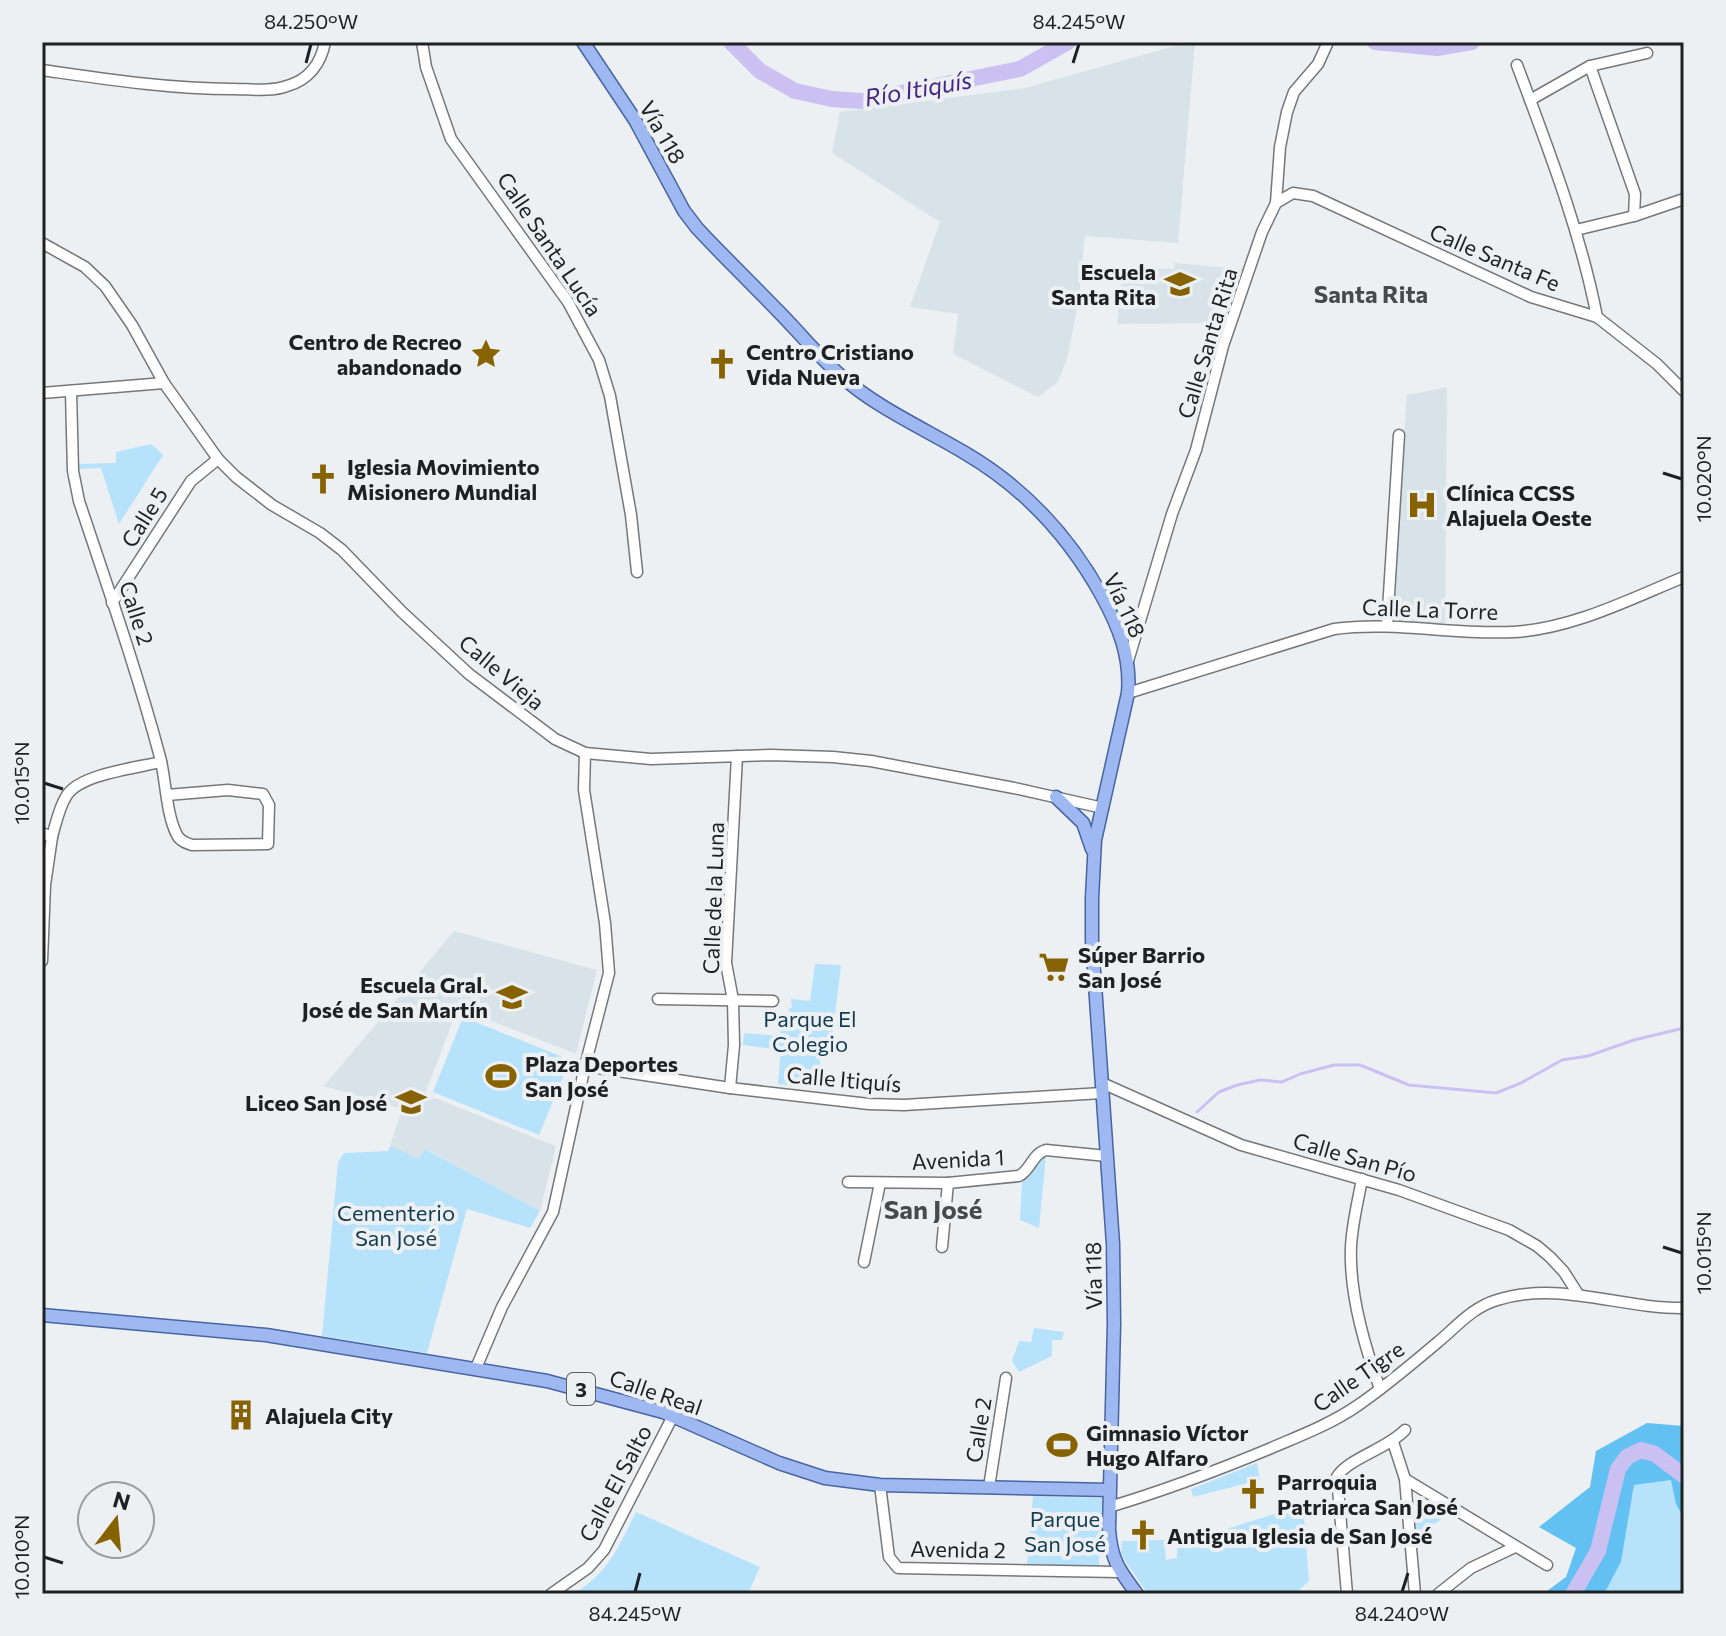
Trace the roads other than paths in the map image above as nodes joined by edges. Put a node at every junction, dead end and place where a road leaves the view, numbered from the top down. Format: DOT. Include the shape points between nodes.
graph roads {
  1 [pos="325,42"];
  2 [pos="422,42"];
  3 [pos="583,42"];
  4 [pos="1326,47"];
  5 [pos="1647,53"];
  6 [pos="1517,65"];
  7 [pos="1590,66"];
  8 [pos="42,70"];
  9 [pos="1530,100"];
  10 [pos="1684,199"];
  11 [pos="1276,203"];
  12 [pos="1634,216"];
  13 [pos="1576,230"];
  14 [pos="42,243"];
  15 [pos="1597,317"];
  16 [pos="164,383"];
  17 [pos="1684,391"];
  18 [pos="71,392"];
  19 [pos="42,393"];
  20 [pos="1399,435"];
  21 [pos="218,459"];
  22 [pos="637,572"];
  23 [pos="1684,577"];
  24 [pos="112,603"];
  25 [pos="1387,626"];
  26 [pos="1128,661"];
  27 [pos="1128,693"];
  28 [pos="585,753"];
  29 [pos="737,756"];
  30 [pos="161,762"];
  31 [pos="167,795"];
  32 [pos="1056,797"];
  33 [pos="1103,808"];
  34 [pos="47,835"];
  35 [pos="1093,855"];
  36 [pos="42,961"];
  37 [pos="658,999"];
  38 [pos="733,1000"];
  39 [pos="773,1001"];
  40 [pos="585,1066"];
  41 [pos="730,1088"];
  42 [pos="1102,1088"];
  43 [pos="1107,1156"];
  44 [pos="1362,1179"];
  45 [pos="848,1182"];
  46 [pos="880,1183"];
  47 [pos="948,1183"];
  48 [pos="942,1247"];
  49 [pos="864,1262"];
  50 [pos="1578,1294"];
  51 [pos="1684,1308"];
  52 [pos="42,1315"];
  53 [pos="476,1368"];
  54 [pos="1006,1378"];
  55 [pos="1380,1389"];
  56 [pos="673,1416"];
  57 [pos="1405,1430"];
  58 [pos="1393,1442"];
  59 [pos="1405,1479"];
  60 [pos="880,1485"];
  61 [pos="989,1487"];
  62 [pos="1109,1490"];
  63 [pos="1109,1507"];
  64 [pos="1515,1547"];
  65 [pos="1547,1565"];
  66 [pos="1119,1572"];
  67 [pos="551,1594"];
  68 [pos="1137,1594"];
  69 [pos="1347,1594"];
  70 [pos="1415,1594"];
  71 [pos="1438,1594"];
  1 -- 8 [label="street" via="313,70 279,88 175,88"];
  2 -- 22 [label="street, Calle Santa Lucía" via="451,139 568,302 599,360 610,396"];
  3 -- 26 [label="main road, Vía 118" via="697,228 841,376 985,465 1037,508 1093,581"];
  4 -- 11 [label="street, Calle Santa Rita" via="1294,92 1287,112"];
  5 -- 7 [label="street"];
  6 -- 9 [label="street"];
  7 -- 9 [label="street"];
  7 -- 12 [label="street" via="1635,194"];
  9 -- 13 [label="street"];
  10 -- 12 [label="street"];
  11 -- 15 [label="street, Calle Santa Fe" via="1293,193 1313,196 1531,297"];
  11 -- 26 [label="street, Calle Santa Rita" via="1223,346 1196,450"];
  12 -- 13 [label="street"];
  13 -- 15 [label="street"];
  14 -- 16 [label="street, Calle Vieja" via="85,267 105,286"];
  15 -- 17 [label="street, Calle Santa Fe"];
  16 -- 18 [label="street"];
  16 -- 21 [label="street, Calle Vieja"];
  18 -- 19 [label="street"];
  18 -- 24 [label="street, Calle 2" via="73,471"];
  20 -- 25 [label="street"];
  21 -- 24 [label="street, Calle 5" via="191,481"];
  21 -- 28 [label="street, Calle Vieja" via="252,490 342,550 477,680 538,728"];
  23 -- 25 [label="street, Calle La Torre" via="1559,624 1515,632"];
  24 -- 30 [label="street, Calle 2"];
  25 -- 27 [label="street, Calle La Torre" via="1334,629"];
  26 -- 27 [label="main road, Vía 118"];
  27 -- 33 [label="main road, Vía 118"];
  28 -- 29 [label="street, Calle Vieja" via="651,759"];
  28 -- 40 [label="street" via="584,790 609,973"];
  29 -- 32 [label="street, Calle Vieja" via="871,761"];
  29 -- 38 [label="street, Calle de la Luna" via="726,963"];
  30 -- 31 [label="street, Calle 2"];
  30 -- 34 [label="street" via="80,783 62,803"];
  31 -- 31 [label="street, Calle 2" via="183,842 268,844 269,805 263,794 228,790"];
  32 -- 33 [label="street, Calle Vieja"];
  32 -- 35 [label="main road" via="1083,823"];
  33 -- 35 [label="main road, Vía 118"];
  34 -- 36 [label="street"];
  35 -- 42 [label="main road, Vía 118" via="1092,941"];
  37 -- 38 [label="street"];
  38 -- 39 [label="street"];
  38 -- 41 [label="street, Calle de la Luna"];
  40 -- 41 [label="street, Calle Itiquís"];
  40 -- 53 [label="street" via="553,1212"];
  41 -- 42 [label="street, Calle Itiquís" via="904,1105"];
  42 -- 43 [label="main road, Vía 118"];
  42 -- 44 [label="street, Calle San Pío" via="1241,1145"];
  43 -- 47 [label="street, Avenida 1" via="1046,1150 1019,1176"];
  43 -- 62 [label="main road, Vía 118" via="1114,1324"];
  44 -- 50 [label="street, Calle San Pío" via="1525,1238 1550,1257"];
  44 -- 55 [label="street" via="1351,1250 1367,1352"];
  45 -- 46 [label="street, Avenida 1"];
  46 -- 47 [label="street, Avenida 1"];
  46 -- 49 [label="street"];
  47 -- 48 [label="street"];
  50 -- 51 [label="street, Calle Tigre"];
  50 -- 55 [label="street, Calle Tigre" via="1535,1293 1480,1306"];
  52 -- 53 [label="main road, Calle Real / 3" via="266,1335"];
  53 -- 56 [label="main road, Calle Real / 3" via="585,1389"];
  54 -- 61 [label="street, Calle 2"];
  55 -- 63 [label="street, Calle Tigre" via="1317,1429"];
  56 -- 60 [label="main road, Calle Real / 3" via="779,1463 825,1478"];
  56 -- 67 [label="street, Calle El Salto" via="604,1550"];
  57 -- 58 [label="street"];
  58 -- 59 [label="street"];
  58 -- 69 [label="street" via="1346,1466 1337,1477"];
  59 -- 64 [label="street"];
  59 -- 70 [label="street"];
  60 -- 61 [label="main road, Calle Real / 3"];
  60 -- 66 [label="street, Avenida 2" via="889,1557 903,1569"];
  61 -- 62 [label="main road, Calle Real / 3"];
  62 -- 63 [label="main road, Vía 118"];
  63 -- 66 [label="main road, Vía 118" via="1110,1545"];
  64 -- 65 [label="street"];
  64 -- 71 [label="street" via="1471,1568"];
  66 -- 68 [label="main road"];
}
